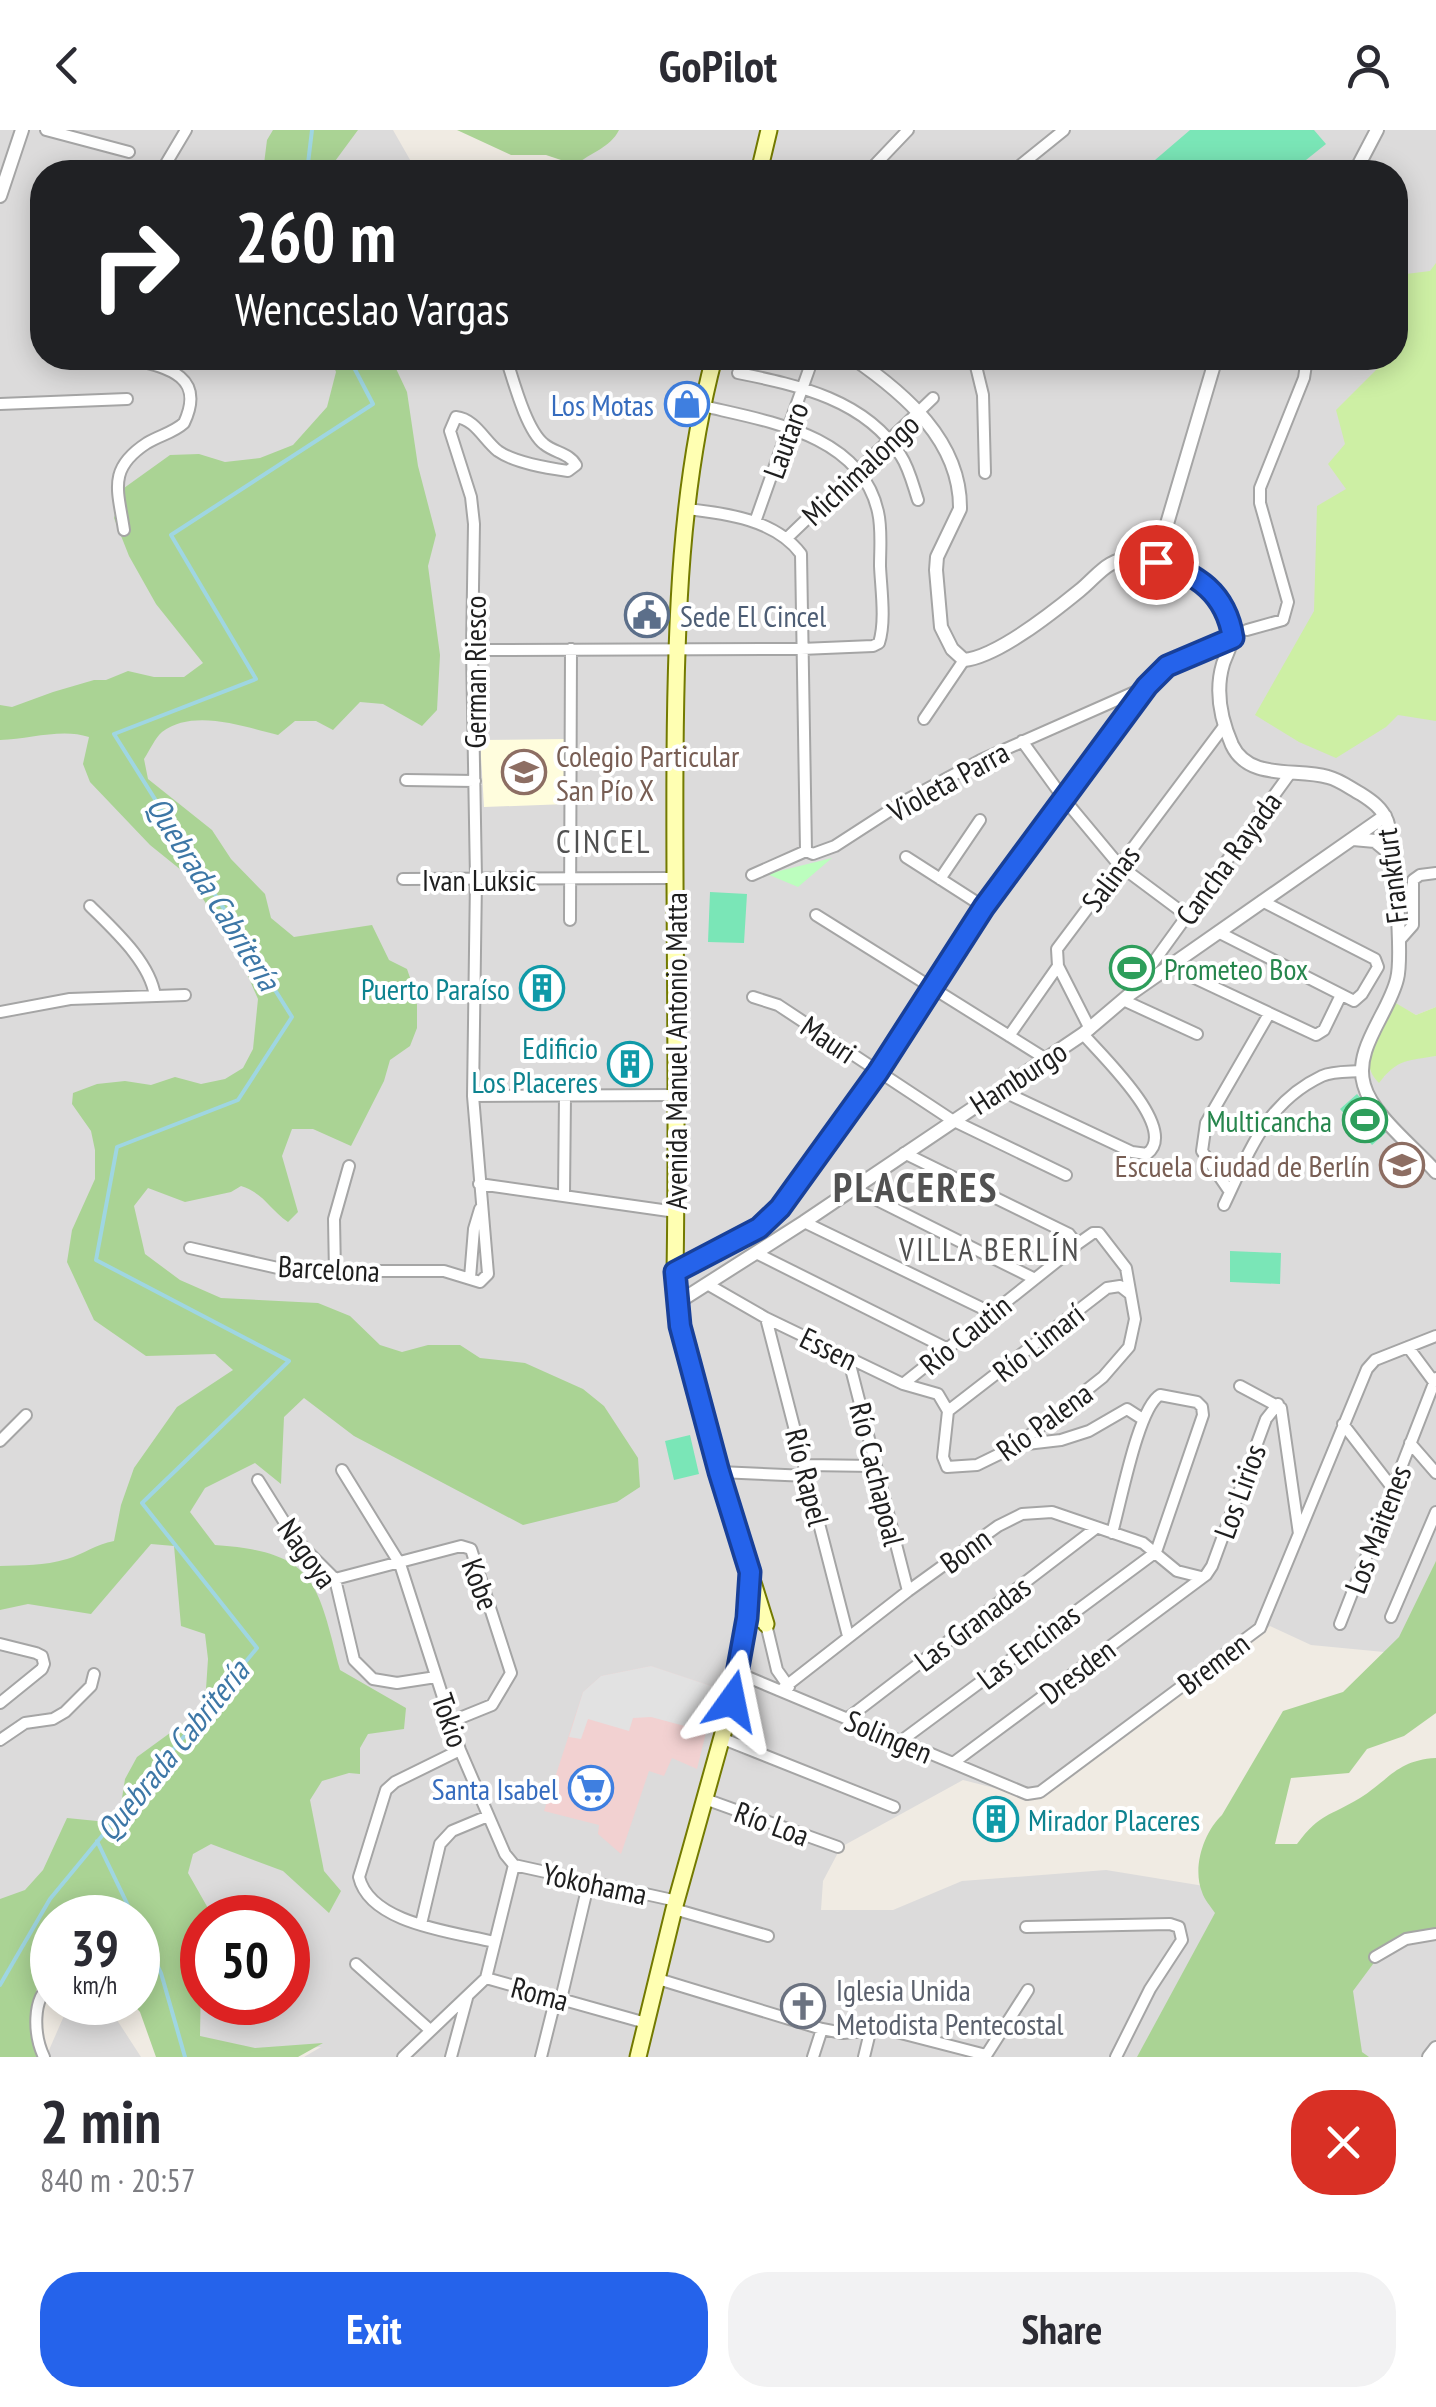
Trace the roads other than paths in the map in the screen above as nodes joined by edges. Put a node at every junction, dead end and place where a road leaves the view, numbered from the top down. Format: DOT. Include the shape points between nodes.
graph roads {
  1 [pos="22,130"];
  2 [pos="46,130"];
  3 [pos="186,130"];
  4 [pos="770,130"];
  5 [pos="908,130"];
  6 [pos="1064,130"];
  7 [pos="1377,130"];
  8 [pos="129,152"];
  9 [pos="6,158"];
  10 [pos="169,160"];
  11 [pos="762,160"];
  12 [pos="879,160"];
  13 [pos="1027,160"];
  14 [pos="1361,160"];
  15 [pos="0,196"];
  16 [pos="169,370"];
  17 [pos="510,370"];
  18 [pos="711,370"];
  19 [pos="810,370"];
  20 [pos="868,370"];
  21 [pos="977,370"];
  22 [pos="1212,370"];
  23 [pos="1305,370"];
  24 [pos="738,373"];
  25 [pos="805,386"];
  26 [pos="933,398"];
  27 [pos="127,399"];
  28 [pos="0,404"];
  29 [pos="703,406"];
  30 [pos="920,413"];
  31 [pos="790,426"];
  32 [pos="890,441"];
  33 [pos="857,471"];
  34 [pos="985,473"];
  35 [pos="918,500"];
  36 [pos="686,508"];
  37 [pos="755,522"];
  38 [pos="124,530"];
  39 [pos="787,540"];
  40 [pos="1156,562"];
  41 [pos="1247,630"];
  42 [pos="1233,638"];
  43 [pos="472,650"];
  44 [pos="571,650"];
  45 [pos="677,650"];
  46 [pos="801,650"];
  47 [pos="964,660"];
  48 [pos="1147,686"];
  49 [pos="924,719"];
  50 [pos="1225,725"];
  51 [pos="1022,741"];
  52 [pos="1292,772"];
  53 [pos="406,780"];
  54 [pos="475,781"];
  55 [pos="1064,799"];
  56 [pos="1385,816"];
  57 [pos="980,820"];
  58 [pos="1350,839"];
  59 [pos="806,851"];
  60 [pos="1393,856"];
  61 [pos="906,857"];
  62 [pos="1119,866"];
  63 [pos="1436,874"];
  64 [pos="752,875"];
  65 [pos="571,878"];
  66 [pos="674,878"];
  67 [pos="404,879"];
  68 [pos="476,879"];
  69 [pos="940,879"];
  70 [pos="1262,901"];
  71 [pos="90,906"];
  72 [pos="984,907"];
  73 [pos="816,914"];
  74 [pos="1186,915"];
  75 [pos="570,920"];
  76 [pos="1218,932"];
  77 [pos="1398,942"];
  78 [pos="1058,966"];
  79 [pos="1169,966"];
  80 [pos="932,988"];
  81 [pos="184,995"];
  82 [pos="1341,995"];
  83 [pos="155,996"];
  84 [pos="1127,997"];
  85 [pos="753,998"];
  86 [pos="1246,1003"];
  87 [pos="0,1012"];
  88 [pos="1269,1014"];
  89 [pos="1241,1016"];
  90 [pos="1086,1032"];
  91 [pos="1197,1034"];
  92 [pos="1010,1036"];
  93 [pos="1046,1059"];
  94 [pos="1361,1071"];
  95 [pos="878,1072"];
  96 [pos="1000,1090"];
  97 [pos="677,1094"];
  98 [pos="473,1096"];
  99 [pos="565,1096"];
  100 [pos="952,1120"];
  101 [pos="904,1153"];
  102 [pos="349,1166"];
  103 [pos="1436,1172"];
  104 [pos="1066,1175"];
  105 [pos="479,1184"];
  106 [pos="854,1188"];
  107 [pos="1230,1192"];
  108 [pos="564,1194"];
  109 [pos="1224,1206"];
  110 [pos="481,1208"];
  111 [pos="676,1212"];
  112 [pos="804,1222"];
  113 [pos="1075,1246"];
  114 [pos="190,1248"];
  115 [pos="756,1253"];
  116 [pos="675,1272"];
  117 [pos="335,1273"];
  118 [pos="470,1278"];
  119 [pos="1035,1278"];
  120 [pos="707,1284"];
  121 [pos="1129,1294"];
  122 [pos="676,1303"];
  123 [pos="992,1312"];
  124 [pos="766,1318"];
  125 [pos="1436,1336"];
  126 [pos="1408,1346"];
  127 [pos="946,1348"];
  128 [pos="848,1357"];
  129 [pos="1435,1380"];
  130 [pos="903,1384"];
  131 [pos="1240,1386"];
  132 [pos="1278,1404"];
  133 [pos="948,1411"];
  134 [pos="26,1414"];
  135 [pos="1141,1418"];
  136 [pos="1344,1424"];
  137 [pos="0,1440"];
  138 [pos="1410,1443"];
  139 [pos="1016,1446"];
  140 [pos="874,1466"];
  141 [pos="342,1470"];
  142 [pos="807,1471"];
  143 [pos="719,1472"];
  144 [pos="1436,1473"];
  145 [pos="258,1480"];
  146 [pos="1394,1490"];
  147 [pos="1436,1512"];
  148 [pos="1096,1528"];
  149 [pos="1112,1532"];
  150 [pos="1300,1535"];
  151 [pos="1159,1557"];
  152 [pos="400,1564"];
  153 [pos="750,1572"];
  154 [pos="1200,1578"];
  155 [pos="335,1579"];
  156 [pos="1185,1590"];
  157 [pos="908,1591"];
  158 [pos="1390,1617"];
  159 [pos="747,1618"];
  160 [pos="766,1624"];
  161 [pos="1340,1624"];
  162 [pos="848,1636"];
  163 [pos="0,1644"];
  164 [pos="778,1670"];
  165 [pos="738,1673"];
  166 [pos="94,1674"];
  167 [pos="436,1677"];
  168 [pos="760,1681"];
  169 [pos="784,1687"];
  170 [pos="0,1702"];
  171 [pos="848,1718"];
  172 [pos="450,1722"];
  173 [pos="722,1738"];
  174 [pos="0,1740"];
  175 [pos="901,1740"];
  176 [pos="460,1750"];
  177 [pos="954,1763"];
  178 [pos="1040,1792"];
  179 [pos="705,1799"];
  180 [pos="894,1807"];
  181 [pos="488,1816"];
  182 [pos="838,1847"];
  183 [pos="514,1865"];
  184 [pos="589,1881"];
  185 [pos="676,1905"];
  186 [pos="421,1924"];
  187 [pos="1026,1927"];
  188 [pos="1436,1934"];
  189 [pos="768,1936"];
  190 [pos="494,1942"];
  191 [pos="1375,1957"];
  192 [pos="356,1964"];
  193 [pos="486,1978"];
  194 [pos="658,1979"];
  195 [pos="1028,1990"];
  196 [pos="468,1997"];
  197 [pos="559,1998"];
  198 [pos="646,2023"];
  199 [pos="38,2025"];
  200 [pos="871,2028"];
  201 [pos="822,2029"];
  202 [pos="430,2030"];
  203 [pos="1436,2048"];
  204 [pos="986,2056"];
  205 [pos="44,2057"];
  206 [pos="403,2057"];
  207 [pos="450,2057"];
  208 [pos="541,2057"];
  209 [pos="638,2057"];
  210 [pos="813,2057"];
  211 [pos="864,2057"];
  212 [pos="1116,2057"];
  213 [pos="1429,2057"];
  1 -- 9 [label="street"];
  2 -- 8 [label="street"];
  3 -- 10 [label="street"];
  4 -- 11 [label="main road"];
  5 -- 12 [label="street"];
  6 -- 13 [label="street"];
  7 -- 14 [label="street"];
  9 -- 15 [label="street"];
  16 -- 38 [label="street" via="186,382 184,423 142,446 118,475"];
  17 -- 43 [label="street, German Riesco" via="533,430 576,465 559,470 507,456 468,420 453,419 450,432 474,511"];
  18 -- 29 [label="main road, Avenida Manuel Antonio Matta"];
  19 -- 25 [label="street, Lautaro"];
  20 -- 30 [label="street"];
  21 -- 34 [label="street"];
  22 -- 40 [label="street"];
  23 -- 41 [label="street" via="1260,488 1288,612"];
  24 -- 25 [label="street"];
  25 -- 31 [label="street, Lautaro"];
  25 -- 32 [label="street" via="850,409"];
  26 -- 30 [label="street, Michimalongo"];
  27 -- 28 [label="street"];
  29 -- 31 [label="street"];
  29 -- 36 [label="main road, Avenida Manuel Antonio Matta"];
  30 -- 32 [label="street, Michimalongo"];
  30 -- 47 [label="street" via="940,436 960,501 936,570 941,627"];
  31 -- 33 [label="street"];
  31 -- 37 [label="street, Lautaro"];
  32 -- 33 [label="street, Michimalongo"];
  32 -- 35 [label="street"];
  33 -- 39 [label="street, Michimalongo"];
  33 -- 46 [label="street" via="879,517 879,643"];
  36 -- 37 [label="street"];
  36 -- 45 [label="main road, Avenida Manuel Antonio Matta"];
  37 -- 39 [label="street"];
  39 -- 46 [label="street" via="803,560"];
  40 -- 42 [label="street" via="1207,585 1230,618"];
  40 -- 47 [label="street" via="1116,560 1000,648"];
  42 -- 48 [label="street" via="1167,666"];
  42 -- 50 [label="street" via="1218,690"];
  43 -- 44 [label="street"];
  43 -- 54 [label="street, German Riesco"];
  44 -- 45 [label="street"];
  44 -- 65 [label="street"];
  45 -- 46 [label="street"];
  45 -- 66 [label="main road, Avenida Manuel Antonio Matta"];
  46 -- 59 [label="street"];
  47 -- 49 [label="street"];
  48 -- 51 [label="street, Violeta Parra"];
  48 -- 55 [label="street"];
  50 -- 52 [label="street, Frankfurt" via="1246,762"];
  50 -- 62 [label="street, Salinas"];
  51 -- 55 [label="street"];
  51 -- 59 [label="street, Violeta Parra" via="836,846"];
  52 -- 56 [label="street, Frankfurt" via="1336,780"];
  52 -- 74 [label="street, Cancha Rayada"];
  53 -- 54 [label="street"];
  54 -- 68 [label="street, German Riesco"];
  55 -- 62 [label="street"];
  55 -- 72 [label="street"];
  56 -- 58 [label="street, Hamburgo"];
  56 -- 60 [label="street, Frankfurt"];
  57 -- 69 [label="street"];
  58 -- 60 [label="street" via="1376,842"];
  58 -- 70 [label="street, Hamburgo"];
  59 -- 64 [label="street, Violeta Parra"];
  60 -- 77 [label="street, Frankfurt"];
  61 -- 69 [label="street"];
  62 -- 74 [label="street"];
  62 -- 78 [label="street, Salinas" via="1057,950"];
  63 -- 77 [label="street" via="1413,880 1412,925"];
  65 -- 66 [label="street, Ivan Luksic"];
  65 -- 68 [label="street, Ivan Luksic"];
  65 -- 75 [label="street"];
  66 -- 97 [label="main road, Avenida Manuel Antonio Matta"];
  67 -- 68 [label="street, Ivan Luksic"];
  68 -- 98 [label="street, German Riesco"];
  69 -- 72 [label="street"];
  70 -- 76 [label="street, Hamburgo"];
  70 -- 82 [label="street" via="1377,961 1358,998"];
  71 -- 83 [label="street" via="152,980"];
  72 -- 80 [label="street"];
  73 -- 80 [label="street"];
  74 -- 84 [label="street, Cancha Rayada"];
  76 -- 79 [label="street, Hamburgo"];
  76 -- 82 [label="street"];
  77 -- 94 [label="street, Frankfurt" via="1398,979"];
  78 -- 90 [label="street"];
  78 -- 92 [label="street, Salinas"];
  79 -- 84 [label="street, Hamburgo"];
  79 -- 86 [label="street"];
  80 -- 92 [label="street"];
  80 -- 95 [label="street"];
  81 -- 83 [label="street"];
  82 -- 88 [label="street" via="1319,1035"];
  83 -- 87 [label="street" via="70,999"];
  84 -- 90 [label="street, Hamburgo"];
  84 -- 91 [label="street"];
  85 -- 95 [label="street, Mauri" via="778,1005"];
  86 -- 88 [label="street"];
  86 -- 89 [label="street"];
  88 -- 107 [label="street" via="1206,1123 1202,1152"];
  90 -- 93 [label="street, Hamburgo"];
  90 -- 96 [label="street" via="1153,1124 1157,1140 1147,1154"];
  92 -- 93 [label="street"];
  93 -- 96 [label="street, Hamburgo"];
  94 -- 103 [label="street" via="1378,1109"];
  94 -- 107 [label="street" via="1325,1075 1288,1098 1262,1124"];
  95 -- 100 [label="street, Mauri"];
  95 -- 116 [label="street" via="772,1218"];
  96 -- 100 [label="street, Hamburgo"];
  97 -- 99 [label="street"];
  97 -- 111 [label="main road, Avenida Manuel Antonio Matta"];
  98 -- 99 [label="street"];
  98 -- 105 [label="street, German Riesco"];
  99 -- 108 [label="street"];
  100 -- 101 [label="street, Hamburgo"];
  100 -- 104 [label="street, Mauri"];
  101 -- 106 [label="street, Hamburgo"];
  101 -- 113 [label="street" via="1070,1234"];
  102 -- 117 [label="street" via="334,1219"];
  105 -- 108 [label="street"];
  105 -- 110 [label="street, German Riesco"];
  106 -- 112 [label="street, Hamburgo"];
  106 -- 119 [label="street"];
  107 -- 109 [label="street"];
  108 -- 111 [label="street"];
  110 -- 118 [label="street, German Riesco"];
  110 -- 118 [label="street, German Riesco" via="488,1274 480,1282"];
  111 -- 116 [label="main road, Avenida Manuel Antonio Matta"];
  112 -- 115 [label="street, Hamburgo"];
  112 -- 123 [label="street"];
  113 -- 119 [label="street, Río Cautin"];
  113 -- 121 [label="street, Río Palena" via="1099,1233 1123,1262"];
  114 -- 117 [label="street, Barcelona" via="291,1271"];
  115 -- 120 [label="street, Hamburgo"];
  115 -- 127 [label="street"];
  116 -- 122 [label="main road, Avenida Manuel Antonio Matta"];
  117 -- 118 [label="street, Barcelona" via="444,1271"];
  119 -- 123 [label="street, Río Cautin"];
  120 -- 122 [label="street, Hamburgo"];
  120 -- 124 [label="street, Essen"];
  121 -- 133 [label="street, Río Limarí" via="1120,1286 1107,1288"];
  121 -- 139 [label="street, Río Palena" via="1135,1319 1129,1347 1103,1377"];
  122 -- 143 [label="main road, Avenida Manuel Antonio Matta"];
  123 -- 127 [label="street, Río Cautin"];
  124 -- 128 [label="street, Essen"];
  124 -- 142 [label="street, Río Rapel"];
  125 -- 126 [label="street, Bremen"];
  126 -- 129 [label="street"];
  126 -- 136 [label="street, Bremen" via="1366,1368"];
  127 -- 130 [label="street, Río Cautin"];
  128 -- 130 [label="street, Essen"];
  128 -- 140 [label="street, Río Cachapoal"];
  129 -- 138 [label="street, Los Maitenes"];
  130 -- 133 [label="street, Essen" via="938,1394"];
  131 -- 132 [label="street"];
  132 -- 150 [label="street"];
  132 -- 154 [label="street, Los Lirios" via="1266,1419 1212,1566"];
  133 -- 139 [label="street, Río Palena" via="948,1467 977,1465"];
  134 -- 137 [label="street"];
  135 -- 139 [label="street" via="1128,1409 1089,1431"];
  135 -- 149 [label="street"];
  135 -- 151 [label="street" via="1160,1394 1202,1407"];
  136 -- 146 [label="street"];
  136 -- 150 [label="street, Bremen"];
  138 -- 144 [label="street"];
  138 -- 146 [label="street, Los Maitenes"];
  140 -- 142 [label="street"];
  140 -- 157 [label="street, Río Cachapoal"];
  141 -- 152 [label="street, Tokio"];
  142 -- 143 [label="street"];
  142 -- 162 [label="street, Río Rapel"];
  143 -- 153 [label="main road, Avenida Manuel Antonio Matta"];
  145 -- 155 [label="street, Nagoya" via="294,1539"];
  146 -- 161 [label="street, Los Maitenes"];
  147 -- 158 [label="street"];
  148 -- 149 [label="street, Bonn"];
  148 -- 157 [label="street, Bonn" via="1052,1512 1022,1514"];
  148 -- 171 [label="street, Las Granadas"];
  149 -- 151 [label="street, Bonn" via="1143,1542"];
  150 -- 178 [label="street, Bremen" via="1260,1628"];
  151 -- 154 [label="street, Bonn"];
  151 -- 156 [label="street, Bonn"];
  151 -- 175 [label="street, Las Encinas"];
  152 -- 155 [label="street, Kobe"];
  152 -- 167 [label="street, Tokio"];
  152 -- 172 [label="street, Kobe" via="469,1547 510,1666 510,1678 492,1705"];
  153 -- 159 [label="main road, Avenida Manuel Antonio Matta"];
  153 -- 160 [label="main road"];
  154 -- 156 [label="street, Dresden"];
  155 -- 167 [label="street, Nagoya" via="354,1660 373,1678"];
  156 -- 177 [label="street, Dresden"];
  157 -- 162 [label="street, Bonn"];
  159 -- 160 [label="street"];
  159 -- 165 [label="main road, Avenida Manuel Antonio Matta"];
  160 -- 164 [label="street"];
  162 -- 169 [label="street, Bonn"];
  163 -- 170 [label="street" via="44,1660 44,1667"];
  164 -- 168 [label="street"];
  164 -- 169 [label="street"];
  165 -- 168 [label="street"];
  165 -- 173 [label="main road, Avenida Manuel Antonio Matta"];
  166 -- 174 [label="street" via="65,1712 25,1723"];
  167 -- 172 [label="street, Tokio"];
  168 -- 169 [label="street"];
  169 -- 171 [label="street, Solingen"];
  171 -- 175 [label="street, Solingen"];
  172 -- 176 [label="street, Tokio"];
  173 -- 179 [label="main road, Avenida Manuel Antonio Matta"];
  173 -- 180 [label="street"];
  175 -- 177 [label="street, Solingen"];
  176 -- 181 [label="street, Tokio"];
  176 -- 186 [label="street" via="386,1790 359,1877 362,1889 388,1913"];
  177 -- 178 [label="street, Solingen" via="1027,1794"];
  179 -- 182 [label="street, Río Loa"];
  179 -- 185 [label="main road, Avenida Manuel Antonio Matta"];
  181 -- 183 [label="street, Tokio"];
  181 -- 186 [label="street" via="452,1831 440,1844"];
  183 -- 184 [label="street, Yokohama"];
  183 -- 190 [label="street"];
  184 -- 185 [label="street, Yokohama"];
  184 -- 197 [label="street"];
  185 -- 189 [label="street, Yokohama"];
  185 -- 194 [label="main road, Avenida Manuel Antonio Matta"];
  186 -- 190 [label="street"];
  187 -- 212 [label="street" via="1180,1927 1182,1940"];
  188 -- 191 [label="street" via="1406,1939"];
  190 -- 193 [label="street"];
  192 -- 202 [label="street"];
  193 -- 196 [label="street, Roma"];
  193 -- 197 [label="street, Roma"];
  194 -- 198 [label="main road, Avenida Manuel Antonio Matta"];
  194 -- 201 [label="street"];
  195 -- 204 [label="street"];
  196 -- 202 [label="street, Roma"];
  196 -- 207 [label="street"];
  197 -- 198 [label="street, Roma"];
  197 -- 208 [label="street"];
  198 -- 209 [label="main road, Avenida Manuel Antonio Matta"];
  199 -- 205 [label="street"];
  200 -- 201 [label="street"];
  200 -- 204 [label="street"];
  200 -- 211 [label="street"];
  201 -- 210 [label="street"];
  202 -- 206 [label="street, Roma"];
  203 -- 213 [label="street"];
}
